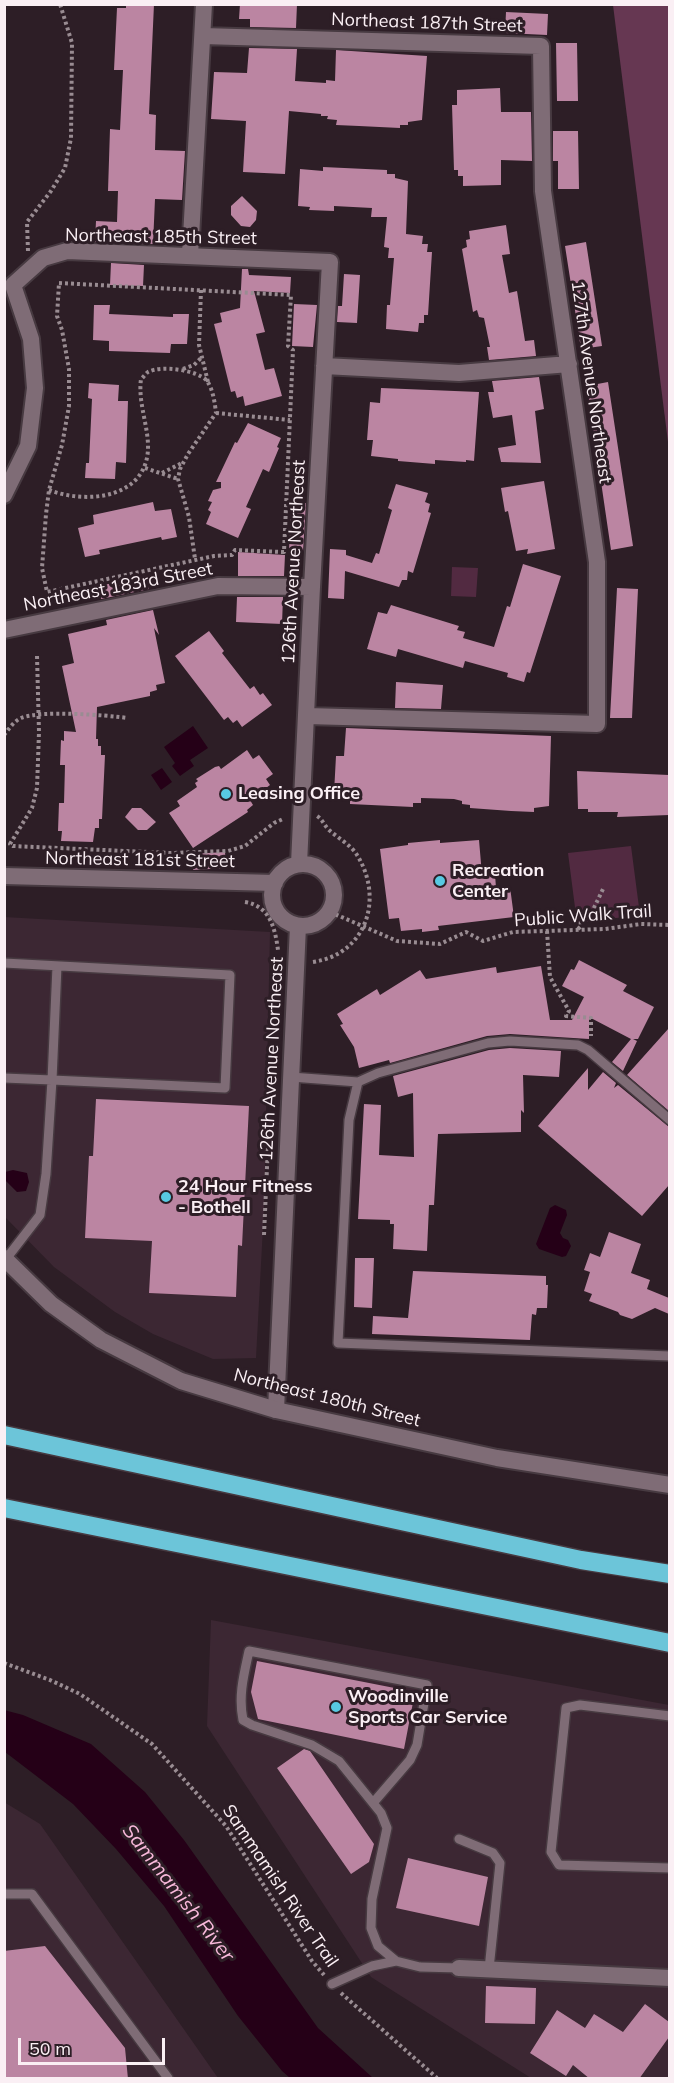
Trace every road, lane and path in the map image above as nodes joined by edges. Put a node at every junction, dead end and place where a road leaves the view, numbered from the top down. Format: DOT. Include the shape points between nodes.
graph roads {
  1 [pos="60,4"];
  2 [pos="204,4"];
  3 [pos="203,36"];
  4 [pos="541,46"];
  5 [pos="190,255"];
  6 [pos="330,262"];
  7 [pos="32,269"];
  8 [pos="9,283"];
  9 [pos="201,290"];
  10 [pos="201,358"];
  11 [pos="569,364"];
  12 [pos="324,366"];
  13 [pos="182,369"];
  14 [pos="208,382"];
  15 [pos="216,413"];
  16 [pos="290,420"];
  17 [pos="183,463"];
  18 [pos="145,468"];
  19 [pos="162,473"];
  20 [pos="178,479"];
  21 [pos="49,490"];
  22 [pos="4,495"];
  23 [pos="195,560"];
  24 [pos="312,587"];
  25 [pos="4,630"];
  26 [pos="37,656"];
  27 [pos="39,715"];
  28 [pos="307,716"];
  29 [pos="128,718"];
  30 [pos="4,735"];
  31 [pos="302,816"];
  32 [pos="299,864"];
  33 [pos="4,876"];
  34 [pos="275,883"];
  35 [pos="604,887"];
  36 [pos="330,912"];
  37 [pos="669,925"];
  38 [pos="298,926"];
  39 [pos="363,926"];
  40 [pos="577,930"];
  41 [pos="547,931"];
  42 [pos="296,962"];
  43 [pos="4,963"];
  44 [pos="57,966"];
  45 [pos="586,1049"];
  46 [pos="291,1077"];
  47 [pos="4,1078"];
  48 [pos="52,1080"];
  49 [pos="358,1082"];
  50 [pos="669,1120"];
  51 [pos="7,1261"];
  52 [pos="669,1356"];
  53 [pos="276,1410"];
  54 [pos="4,1435"];
  55 [pos="669,1485"];
  56 [pos="4,1508"];
  57 [pos="669,1574"];
  58 [pos="669,1643"];
  59 [pos="4,1663"];
  60 [pos="669,1716"];
  61 [pos="373,1803"];
  62 [pos="459,1839"];
  63 [pos="669,1868"];
  64 [pos="4,1893"];
  65 [pos="396,1961"];
  66 [pos="459,1968"];
  67 [pos="489,1969"];
  68 [pos="669,1978"];
  69 [pos="332,1984"];
  70 [pos="168,2079"];
  71 [pos="437,2079"];
  1 -- 7 [label="path" via="72,43 71,138 65,168 27,222"];
  2 -- 3 [label="street"];
  3 -- 4 [label="street, Northeast 187th Street"];
  3 -- 5 [label="street"];
  4 -- 11 [label="street, 127th Avenue Northeast" via="543,191"];
  5 -- 6 [label="street, Northeast 185th Street"];
  5 -- 7 [label="street, Northeast 185th Street" via="68,251 44,258"];
  6 -- 12 [label="street, 126th Avenue Northeast"];
  7 -- 8 [label="street, Northeast 185th Street"];
  8 -- 22 [label="street" via="31,339 34,388 28,446"];
  9 -- 10 [label="path"];
  9 -- 16 [label="path" via="291,295"];
  9 -- 21 [label="path" via="59,284 57,316 69,369 69,406"];
  10 -- 13 [label="path"];
  10 -- 14 [label="path"];
  11 -- 12 [label="street" via="459,373"];
  11 -- 28 [label="street, 127th Avenue Northeast" via="597,562 597,724"];
  12 -- 24 [label="street, 126th Avenue Northeast"];
  13 -- 14 [label="path"];
  13 -- 18 [label="path" via="148,372 141,379 148,444"];
  14 -- 15 [label="path"];
  15 -- 16 [label="path"];
  15 -- 17 [label="path"];
  16 -- 23 [label="path" via="284,552 235,550 232,555"];
  17 -- 19 [label="path"];
  17 -- 20 [label="path"];
  18 -- 19 [label="path"];
  18 -- 21 [label="path" via="120,492 95,497 65,496"];
  19 -- 20 [label="path"];
  20 -- 23 [label="path"];
  21 -- 23 [label="path" via="42,568 47,592"];
  24 -- 25 [label="street, Northeast 183rd Street" via="218,586"];
  24 -- 28 [label="street, 126th Avenue Northeast"];
  26 -- 27 [label="path"];
  27 -- 29 [label="path"];
  27 -- 30 [label="path" via="21,718"];
  27 -- 31 [label="path" via="37,788 32,808 10,844 13,846 171,853 228,851 245,846 274,823"];
  28 -- 31 [label="street, 126th Avenue Northeast"];
  31 -- 32 [label="street, 126th Avenue Northeast"];
  31 -- 39 [label="path" via="316,815 322,819 356,853 370,886"];
  32 -- 34 [label="street" via="285,870"];
  32 -- 36 [label="street" via="318,868 330,878 335,893"];
  33 -- 34 [label="street, Northeast 181st Street"];
  34 -- 38 [label="street" via="275,909"];
  35 -- 40 [label="path" via="592,912 580,918"];
  36 -- 38 [label="street" via="315,924"];
  36 -- 39 [label="path, Public Walk Trail"];
  37 -- 40 [label="path, Public Walk Trail"];
  38 -- 42 [label="street, 126th Avenue Northeast"];
  39 -- 41 [label="path, Public Walk Trail" via="397,941 440,944 466,932 483,941 513,932"];
  39 -- 42 [label="path" via="355,942 343,952 315,962"];
  40 -- 41 [label="path, Public Walk Trail"];
  41 -- 45 [label="path" via="550,977 569,1011 566,1016 591,1018 591,1037"];
  42 -- 46 [label="street, 126th Avenue Northeast"];
  43 -- 44 [label="lane"];
  44 -- 48 [label="lane"];
  44 -- 48 [label="lane" via="230,975 225,1088"];
  45 -- 49 [label="lane" via="522,1041 488,1043"];
  45 -- 50 [label="lane"];
  46 -- 49 [label="lane"];
  46 -- 53 [label="street, 126th Avenue Northeast"];
  47 -- 48 [label="lane"];
  48 -- 51 [label="lane" via="40,1215"];
  49 -- 52 [label="lane" via="349,1120 338,1343"];
  51 -- 53 [label="street, Northeast 180th Street" via="51,1304 101,1340 181,1381"];
  53 -- 55 [label="street, Northeast 180th Street" via="497,1458"];
  54 -- 57 [label="highway" via="581,1560"];
  56 -- 58 [label="highway"];
  59 -- 69 [label="path, Sammamish River Trail" via="80,1695 152,1744 226,1826 312,1961"];
  60 -- 63 [label="lane" via="580,1705 566,1708 551,1852 559,1865"];
  61 -- 61 [label="lane" via="339,1761 312,1745 243,1720 240,1692 249,1651 427,1685 417,1745 410,1760"];
  61 -- 65 [label="lane" via="387,1828 372,1899 371,1928 378,1946"];
  62 -- 67 [label="lane" via="493,1853 500,1863"];
  64 -- 70 [label="lane" via="32,1894"];
  65 -- 66 [label="lane" via="420,1967"];
  65 -- 69 [label="lane" via="372,1966"];
  66 -- 67 [label="street"];
  67 -- 68 [label="street"];
  69 -- 71 [label="path, Sammamish River Trail"];
}
